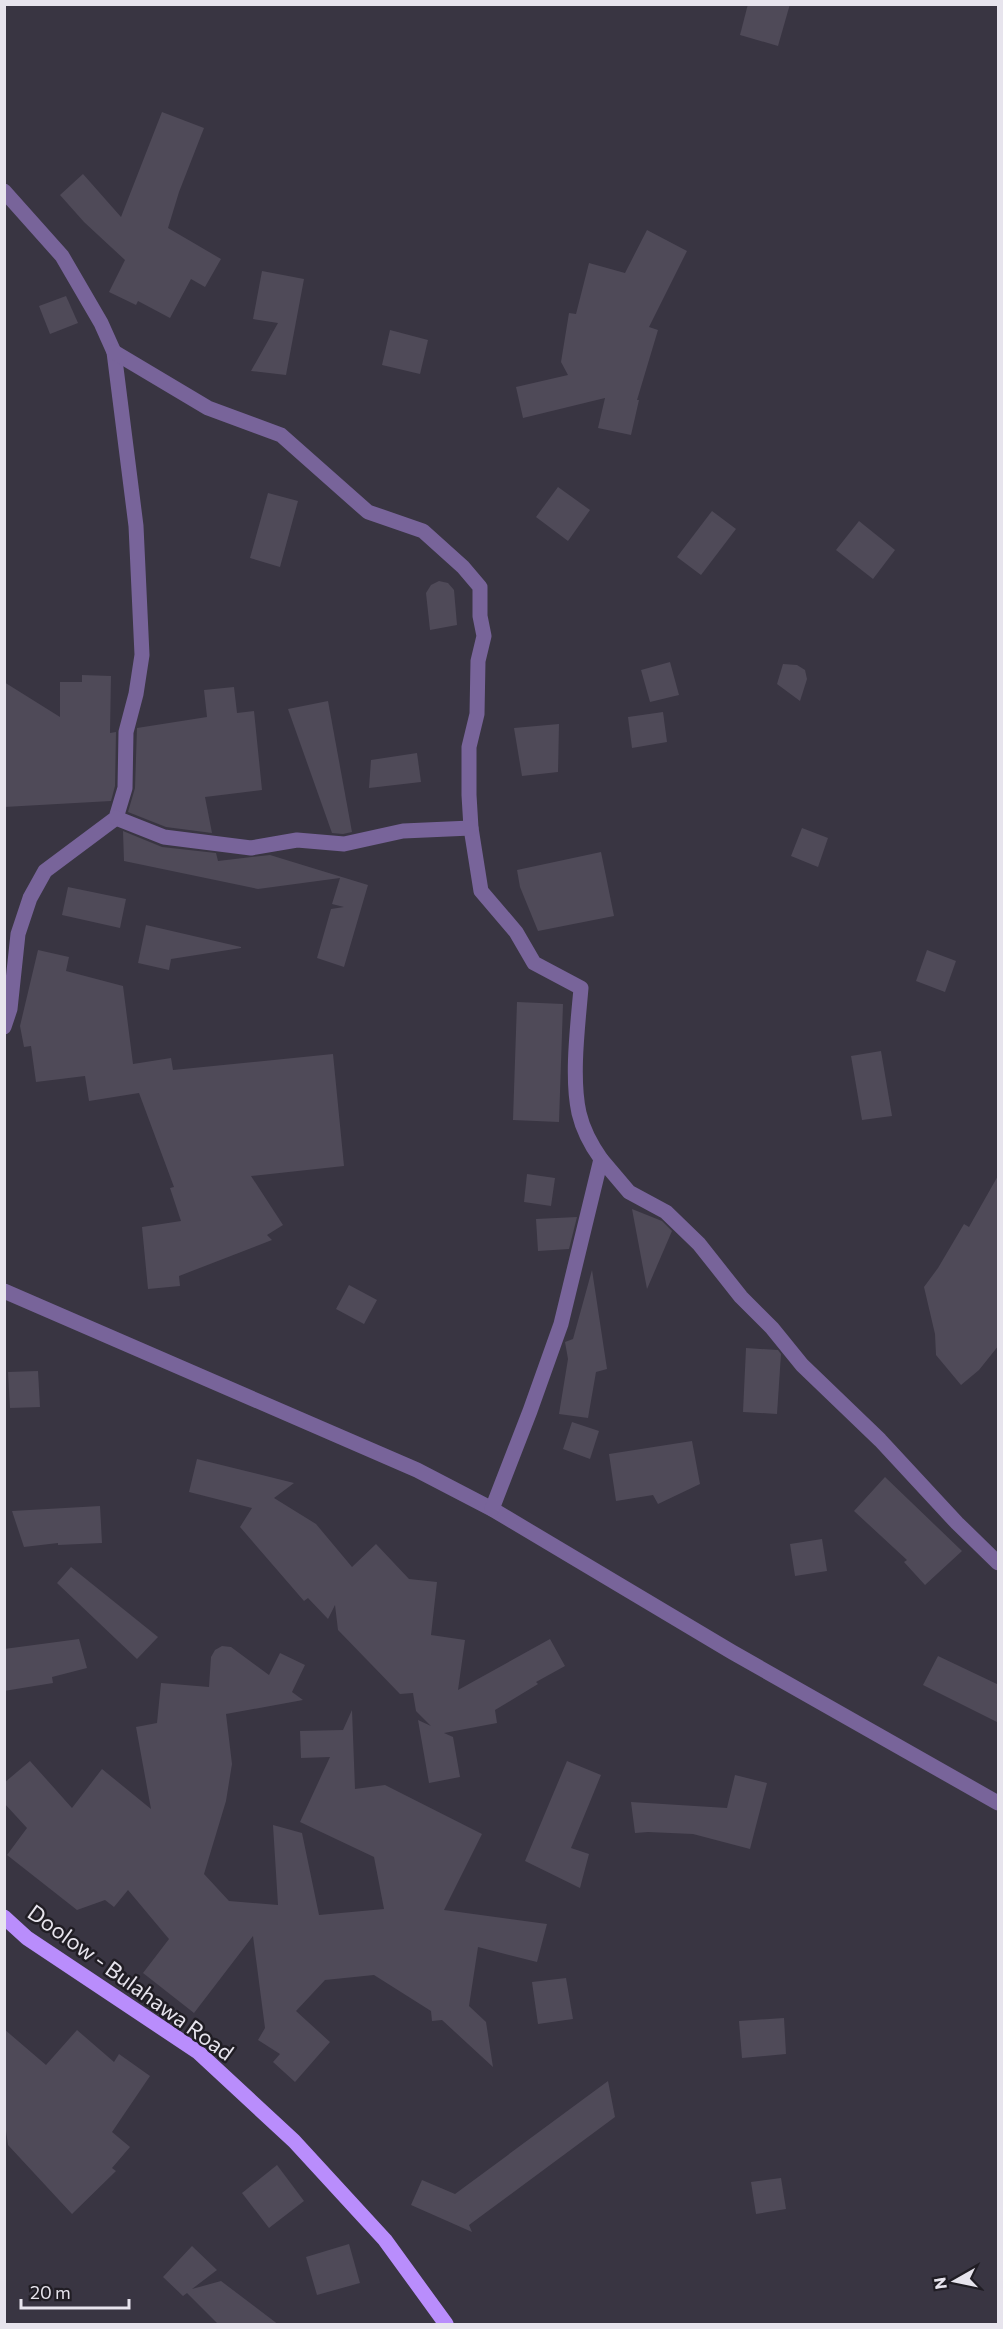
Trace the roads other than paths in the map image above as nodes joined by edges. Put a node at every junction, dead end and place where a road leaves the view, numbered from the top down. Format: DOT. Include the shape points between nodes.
graph roads {
  1 [pos="4,192"];
  2 [pos="114,352"];
  3 [pos="116,818"];
  4 [pos="471,828"];
  5 [pos="4,1027"];
  6 [pos="601,1159"];
  7 [pos="4,1291"];
  8 [pos="492,1509"];
  9 [pos="999,1563"];
  10 [pos="999,1803"];
  11 [pos="4,1917"];
  12 [pos="446,2325"];
  1 -- 2 [label="street" via="62,256"];
  2 -- 3 [label="street" via="136,526 142,655 126,732 124,788"];
  2 -- 4 [label="street" via="208,408 281,435 368,512 423,531 480,587 484,636 470,747"];
  3 -- 4 [label="street" via="164,837 251,848 297,840 344,844 403,831"];
  3 -- 5 [label="street" via="45,872 30,898 18,934 10,1009"];
  4 -- 6 [label="street" via="481,891 516,932 534,963 581,988 576,1068 579,1113 589,1142"];
  6 -- 8 [label="street" via="561,1324"];
  6 -- 9 [label="street" via="629,1192 666,1212 699,1244 802,1365"];
  7 -- 8 [label="street" via="417,1470"];
  8 -- 10 [label="street" via="732,1652"];
  11 -- 12 [label="main road, Doolow - Bulahawa Road" via="27,1938 198,2052 294,2141 385,2240"];
}
